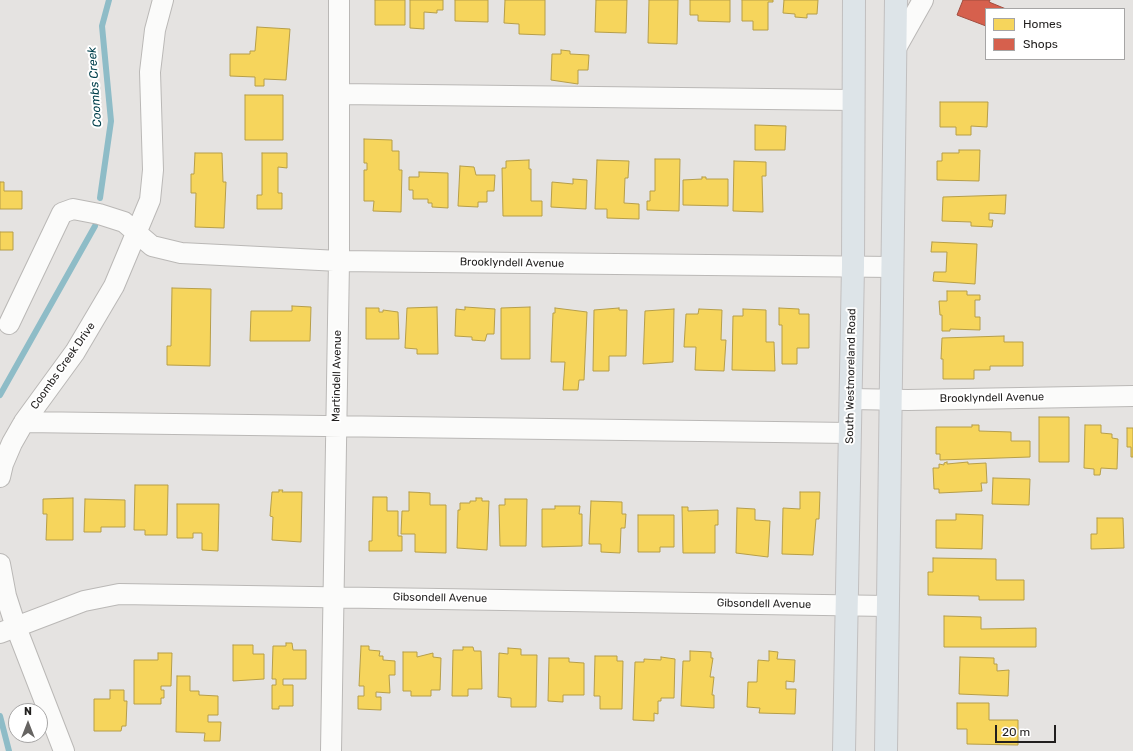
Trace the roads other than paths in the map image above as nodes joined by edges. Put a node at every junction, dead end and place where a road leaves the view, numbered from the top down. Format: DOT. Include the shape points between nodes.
graph roads {
  1 [pos="163,0"];
  2 [pos="339,0"];
  3 [pos="854,0"];
  4 [pos="896,0"];
  5 [pos="923,0"];
  6 [pos="896,48"];
  7 [pos="339,94"];
  8 [pos="853,100"];
  9 [pos="136,234"];
  10 [pos="339,261"];
  11 [pos="853,266"];
  12 [pos="892,267"];
  13 [pos="9,324"];
  14 [pos="1133,396"];
  15 [pos="850,400"];
  16 [pos="891,400"];
  17 [pos="24,422"];
  18 [pos="336,426"];
  19 [pos="850,433"];
  20 [pos="0,477"];
  21 [pos="0,564"];
  22 [pos="334,596"];
  23 [pos="846,606"];
  24 [pos="887,606"];
  25 [pos="8,630"];
  26 [pos="64,751"];
  27 [pos="331,751"];
  28 [pos="844,751"];
  29 [pos="886,751"];
  1 -- 9 [label="street, Coombs Creek Drive" via="155,30 150,72 154,170 150,200"];
  2 -- 7 [label="street, Martindell Avenue"];
  3 -- 8 [label="main road, South Westmoreland Road"];
  4 -- 6 [label="main road"];
  5 -- 6 [label="street"];
  6 -- 12 [label="main road"];
  7 -- 8 [label="street"];
  7 -- 10 [label="street, Martindell Avenue"];
  8 -- 11 [label="main road, South Westmoreland Road"];
  9 -- 10 [label="street, Brooklyndell Avenue" via="152,246 181,253"];
  9 -- 13 [label="street" via="124,222 99,214 74,209 62,213"];
  9 -- 17 [label="street, Coombs Creek Drive" via="114,286 98,315 75,352"];
  10 -- 11 [label="street, Brooklyndell Avenue"];
  10 -- 18 [label="street, Martindell Avenue"];
  11 -- 12 [label="street, Brooklyndell Avenue"];
  11 -- 15 [label="main road, South Westmoreland Road"];
  12 -- 16 [label="main road"];
  14 -- 16 [label="street, Brooklyndell Avenue"];
  15 -- 16 [label="street, Brooklyndell Avenue"];
  15 -- 19 [label="main road, South Westmoreland Road"];
  16 -- 24 [label="main road"];
  17 -- 18 [label="street"];
  17 -- 20 [label="street, Coombs Creek Drive" via="6,457"];
  18 -- 19 [label="street"];
  18 -- 22 [label="street, Martindell Avenue"];
  19 -- 23 [label="main road, South Westmoreland Road"];
  21 -- 25 [label="street" via="6,596"];
  22 -- 23 [label="street, Gibsondell Avenue"];
  22 -- 25 [label="street, Gibsondell Avenue" via="119,594 84,601"];
  22 -- 27 [label="street, Martindell Avenue"];
  23 -- 24 [label="street, Gibsondell Avenue"];
  23 -- 28 [label="main road, South Westmoreland Road"];
  24 -- 29 [label="main road"];
  25 -- 26 [label="street"];
}
